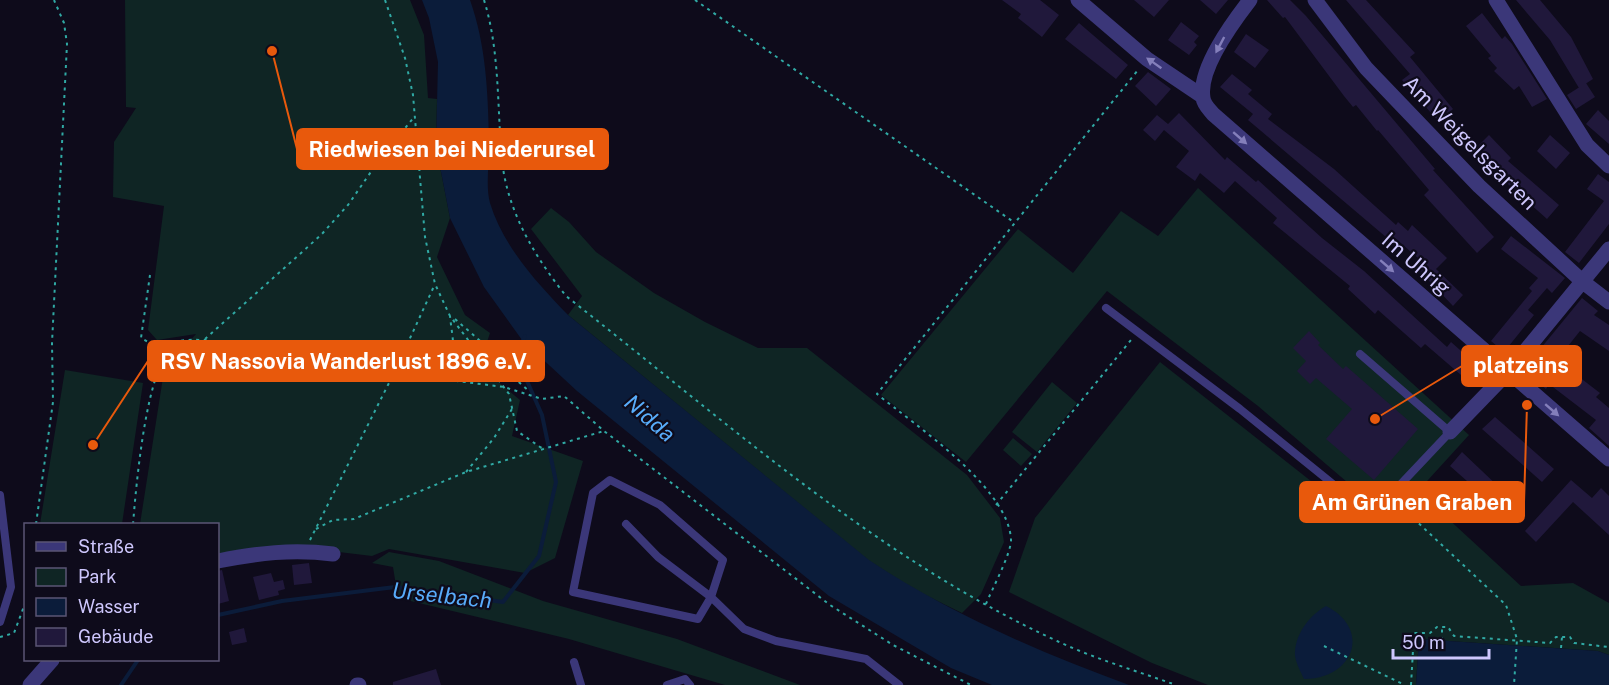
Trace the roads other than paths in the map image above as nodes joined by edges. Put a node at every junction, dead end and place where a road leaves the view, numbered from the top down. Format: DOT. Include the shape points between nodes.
graph roads {
  1 [pos="1078,0"];
  2 [pos="1250,0"];
  3 [pos="1315,0"];
  4 [pos="1496,0"];
  5 [pos="1202,96"];
  6 [pos="1609,166"];
  7 [pos="1609,249"];
  8 [pos="1583,282"];
  9 [pos="1609,302"];
  10 [pos="1106,308"];
  11 [pos="1360,354"];
  12 [pos="1508,372"];
  13 [pos="1450,432"];
  14 [pos="1609,459"];
  15 [pos="0,495"];
  16 [pos="626,524"];
  17 [pos="333,554"];
  18 [pos="219,561"];
  19 [pos="711,597"];
  20 [pos="0,622"];
  21 [pos="51,661"];
  22 [pos="574,662"];
  23 [pos="30,685"];
  24 [pos="581,685"];
  25 [pos="667,685"];
  26 [pos="690,685"];
  27 [pos="899,685"];
  5 -- 1 [label="street, Im Uhrig, one-way" via="1147,59"];
  2 -- 5 [label="street, one-way" via="1221,41"];
  3 -- 8 [label="street, Am Weigelsgarten" via="1366,68 1455,161"];
  4 -- 6 [label="street" via="1587,145"];
  5 -- 12 [label="street, Im Uhrig, one-way" via="1213,114"];
  7 -- 8 [label="street"];
  8 -- 9 [label="street, Am Weigelsgarten"];
  8 -- 12 [label="street"];
  10 -- 13 [label="lane" via="1348,496 1382,504"];
  11 -- 13 [label="lane"];
  12 -- 13 [label="street"];
  12 -- 14 [label="street, Im Uhrig, one-way"];
  15 -- 20 [label="lane" via="11,587"];
  16 -- 19 [label="lane" via="658,557"];
  17 -- 18 [label="street" via="304,550 256,553"];
  19 -- 19 [label="lane" via="698,619 573,592 593,493 610,480 660,505 714,552 723,560"];
  19 -- 27 [label="lane" via="744,628 776,641 866,659"];
  21 -- 23 [label="street"];
  22 -- 24 [label="lane"];
  25 -- 26 [label="lane" via="685,679"];
}
